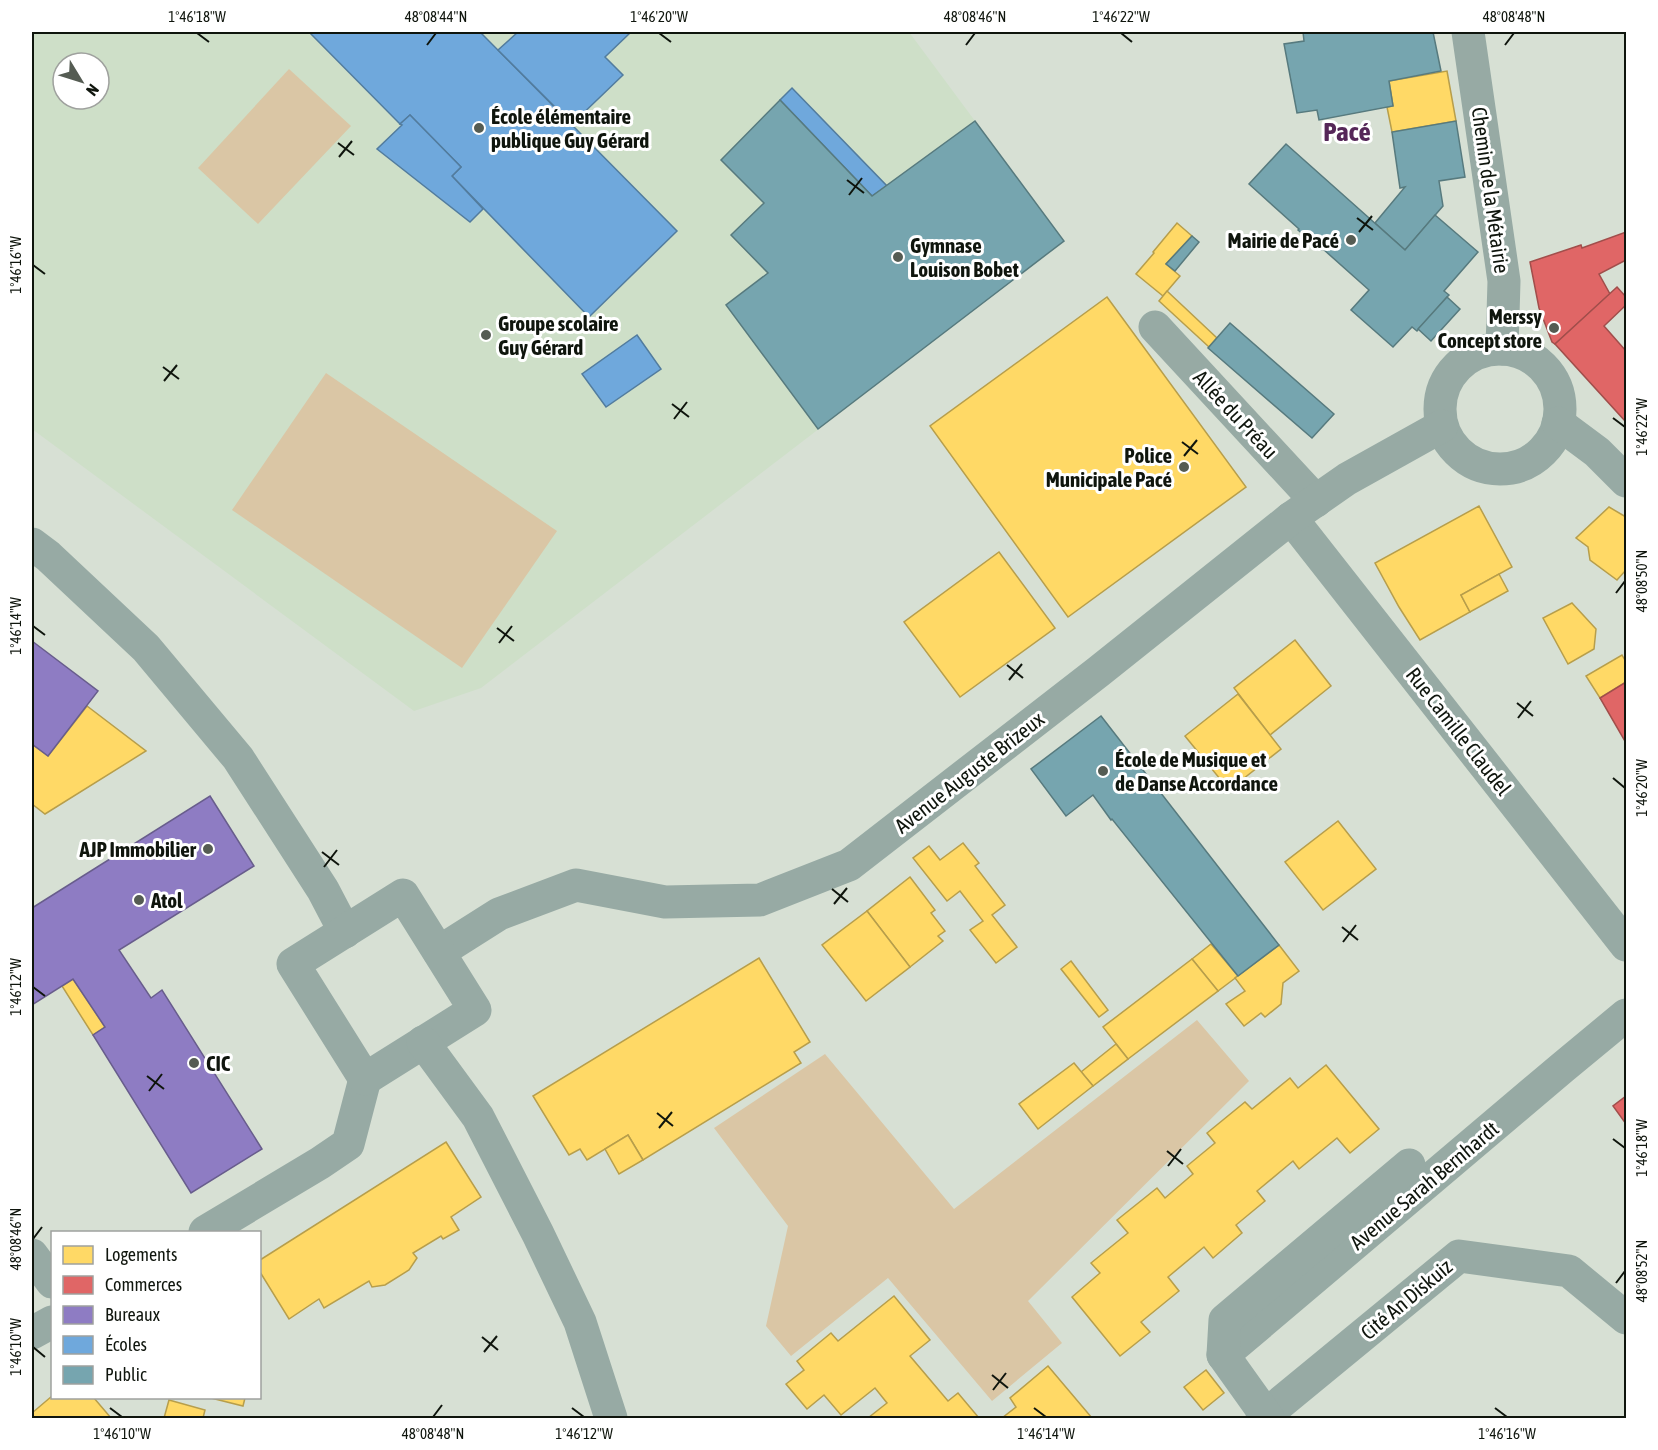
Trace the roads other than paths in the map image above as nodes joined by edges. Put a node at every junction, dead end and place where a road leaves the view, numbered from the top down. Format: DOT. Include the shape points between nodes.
graph roads {
  1 [pos="1468,32"];
  2 [pos="1155,327"];
  3 [pos="1502,349"];
  4 [pos="1558,423"];
  5 [pos="1442,426"];
  6 [pos="1626,481"];
  7 [pos="1304,509"];
  8 [pos="32,544"];
  9 [pos="345,932"];
  10 [pos="1626,945"];
  11 [pos="439,952"];
  12 [pos="1626,1015"];
  13 [pos="423,1042"];
  14 [pos="365,1078"];
  15 [pos="1408,1165"];
  16 [pos="208,1231"];
  17 [pos="32,1256"];
  18 [pos="51,1281"];
  19 [pos="1626,1318"];
  20 [pos="51,1323"];
  21 [pos="32,1333"];
  22 [pos="1223,1355"];
  23 [pos="1265,1418"];
  24 [pos="611,1419"];
  1 -- 3 [label="street, Chemin de la Métairie" via="1504,281"];
  2 -- 7 [label="street, Allée du Préau"];
  3 -- 4 [label="street" via="1520,353 1548,373 1556,389"];
  3 -- 5 [label="street" via="1484,351 1453,372 1439,406"];
  4 -- 5 [label="street" via="1540,453 1526,464 1509,469 1475,464 1449,442"];
  4 -- 6 [label="street" via="1597,452"];
  5 -- 7 [label="street, Avenue Auguste Brizeux" via="1347,478"];
  7 -- 10 [label="street, Rue Camille Claudel"];
  7 -- 11 [label="street, Avenue Auguste Brizeux" via="849,865 760,900 665,902 576,885 499,914"];
  8 -- 9 [label="street" via="146,648 238,758 323,890"];
  9 -- 11 [label="street" via="403,896"];
  9 -- 14 [label="street" via="293,964"];
  11 -- 13 [label="street" via="475,1010"];
  12 -- 22 [label="street, Avenue Sarah Bernhardt"];
  13 -- 14 [label="street"];
  13 -- 24 [label="street" via="478,1117 538,1234 580,1322"];
  14 -- 16 [label="street" via="348,1144"];
  15 -- 22 [label="street" via="1225,1320"];
  17 -- 18 [label="street"];
  19 -- 23 [label="street, Cité An Diskuiz" via="1569,1271 1459,1256"];
  20 -- 21 [label="street"];
  22 -- 23 [label="street"];
}
